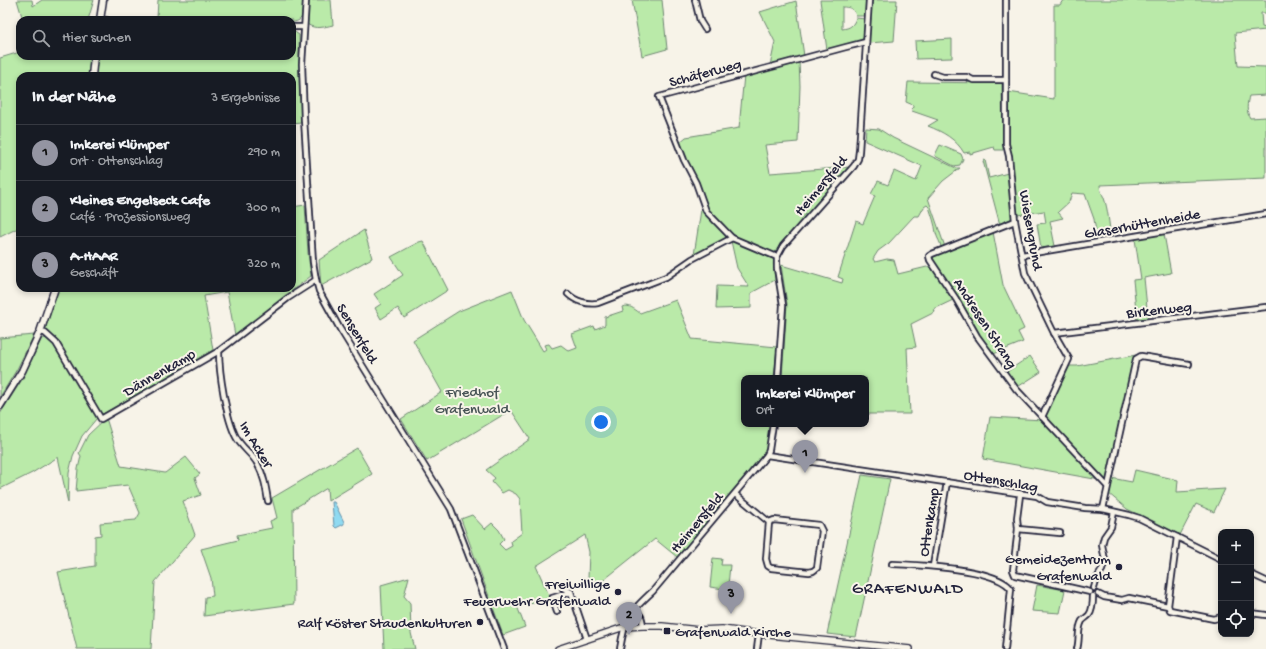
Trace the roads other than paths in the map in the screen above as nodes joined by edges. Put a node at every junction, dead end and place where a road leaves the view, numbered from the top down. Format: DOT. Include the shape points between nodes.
graph roads {
  1 [pos="103,0"];
  2 [pos="306,0"];
  3 [pos="695,0"];
  4 [pos="869,0"];
  5 [pos="1006,0"];
  6 [pos="101,16"];
  7 [pos="296,27"];
  8 [pos="304,27"];
  9 [pos="705,29"];
  10 [pos="866,42"];
  11 [pos="94,60"];
  12 [pos="92,72"];
  13 [pos="934,74"];
  14 [pos="1006,80"];
  15 [pos="1266,214"];
  16 [pos="1016,222"];
  17 [pos="732,238"];
  18 [pos="1022,255"];
  19 [pos="777,257"];
  20 [pos="316,280"];
  21 [pos="54,292"];
  22 [pos="568,294"];
  23 [pos="1266,307"];
  24 [pos="40,332"];
  25 [pos="1054,333"];
  26 [pos="219,351"];
  27 [pos="1189,364"];
  28 [pos="778,375"];
  29 [pos="0,406"];
  30 [pos="1042,417"];
  31 [pos="773,427"];
  32 [pos="767,455"];
  33 [pos="946,482"];
  34 [pos="1107,486"];
  35 [pos="735,494"];
  36 [pos="1020,494"];
  37 [pos="268,501"];
  38 [pos="1103,509"];
  39 [pos="1114,512"];
  40 [pos="769,522"];
  41 [pos="1018,529"];
  42 [pos="1060,533"];
  43 [pos="1176,537"];
  44 [pos="1218,558"];
  45 [pos="892,564"];
  46 [pos="933,566"];
  47 [pos="1254,575"];
  48 [pos="1266,581"];
  49 [pos="564,588"];
  50 [pos="1092,590"];
  51 [pos="571,592"];
  52 [pos="1095,595"];
  53 [pos="1168,606"];
  54 [pos="633,610"];
  55 [pos="557,612"];
  56 [pos="1254,613"];
  57 [pos="1266,615"];
  58 [pos="1218,618"];
  59 [pos="643,626"];
  60 [pos="624,628"];
  61 [pos="759,634"];
  62 [pos="587,639"];
  63 [pos="860,647"];
  64 [pos="504,649"];
  65 [pos="558,649"];
  66 [pos="620,649"];
  67 [pos="757,649"];
  68 [pos="910,649"];
  69 [pos="1005,649"];
  70 [pos="1077,649"];
  1 -- 6 [label="main road"];
  2 -- 8 [label="street, Sensenfeld"];
  3 -- 9 [label="street" via="700,21"];
  4 -- 10 [label="street, Heimersfeld"];
  5 -- 14 [label="street, Wiesengrund"];
  7 -- 8 [label="street"];
  8 -- 20 [label="street, Sensenfeld" via="304,119"];
  10 -- 17 [label="street, Schäferweg" via="659,97 706,211"];
  10 -- 19 [label="street, Heimersfeld" via="858,159 783,246"];
  11 -- 12 [label="main road"];
  13 -- 14 [label="street" via="943,77 967,77 973,80"];
  14 -- 16 [label="street, Wiesengrund" via="1006,144"];
  15 -- 18 [label="street, Glaserhüttenheide"];
  16 -- 18 [label="street, Wiesengrund"];
  16 -- 30 [label="street, Andresen Strang" via="929,256 976,336 1016,389"];
  17 -- 19 [label="street, Schäferweg"];
  17 -- 22 [label="street" via="692,259 666,277 598,303 587,303"];
  18 -- 25 [label="street, Wiesengrund" via="1025,274"];
  19 -- 28 [label="street" via="776,268 784,305"];
  20 -- 26 [label="street, Dännenkamp" via="288,298"];
  20 -- 64 [label="street, Sensenfeld" via="340,329 451,509"];
  21 -- 24 [label="main road"];
  23 -- 25 [label="street, Birkenweg"];
  24 -- 26 [label="street, Dännenkamp" via="45,333 56,343 101,419"];
  24 -- 29 [label="main road" via="22,371"];
  25 -- 30 [label="street, Wiesengrund" via="1067,354 1068,361"];
  26 -- 37 [label="street, Im Acker" via="220,371 231,424 237,438 257,463 263,476"];
  27 -- 34 [label="street" via="1142,356 1137,358"];
  30 -- 34 [label="street, Andresen Strang"];
  31 -- 32 [label="street, Heimersfeld"];
  32 -- 33 [label="street, Ottenschlag"];
  32 -- 35 [label="street, Heimersfeld"];
  33 -- 36 [label="street, Ottenschlag"];
  33 -- 46 [label="street, Ottenkamp"];
  34 -- 38 [label="street"];
  35 -- 40 [label="street"];
  35 -- 54 [label="street, Heimersfeld" via="653,591"];
  36 -- 38 [label="street, Ottenschlag" via="1036,496 1047,502"];
  36 -- 41 [label="street"];
  38 -- 39 [label="street, Ottenschlag"];
  39 -- 43 [label="street, Ottenschlag" via="1139,518"];
  39 -- 50 [label="street" via="1111,527 1102,545 1105,560"];
  40 -- 40 [label="street" via="766,559 768,566 809,572 815,570 821,527 817,524 774,520"];
  41 -- 42 [label="street"];
  41 -- 50 [label="street" via="1015,575"];
  43 -- 44 [label="street, Ottenschlag"];
  43 -- 53 [label="street"];
  45 -- 46 [label="street, Ottenkamp"];
  46 -- 69 [label="street, Ottenkamp" via="960,569 1008,585 1011,589"];
  47 -- 48 [label="street"];
  49 -- 51 [label="street"];
  50 -- 52 [label="street" via="1098,591"];
  51 -- 55 [label="street" via="552,598"];
  51 -- 62 [label="street"];
  52 -- 53 [label="street" via="1122,600 1129,598"];
  52 -- 70 [label="street" via="1090,614 1082,621"];
  53 -- 58 [label="street" via="1170,610"];
  54 -- 59 [label="street" via="642,617"];
  54 -- 60 [label="street, Heimersfeld"];
  56 -- 57 [label="street"];
  59 -- 60 [label="street"];
  59 -- 61 [label="street"];
  60 -- 62 [label="street"];
  60 -- 66 [label="street, Heimersfeld"];
  61 -- 63 [label="street"];
  61 -- 67 [label="street"];
  62 -- 65 [label="street"];
  63 -- 68 [label="street"];
}
